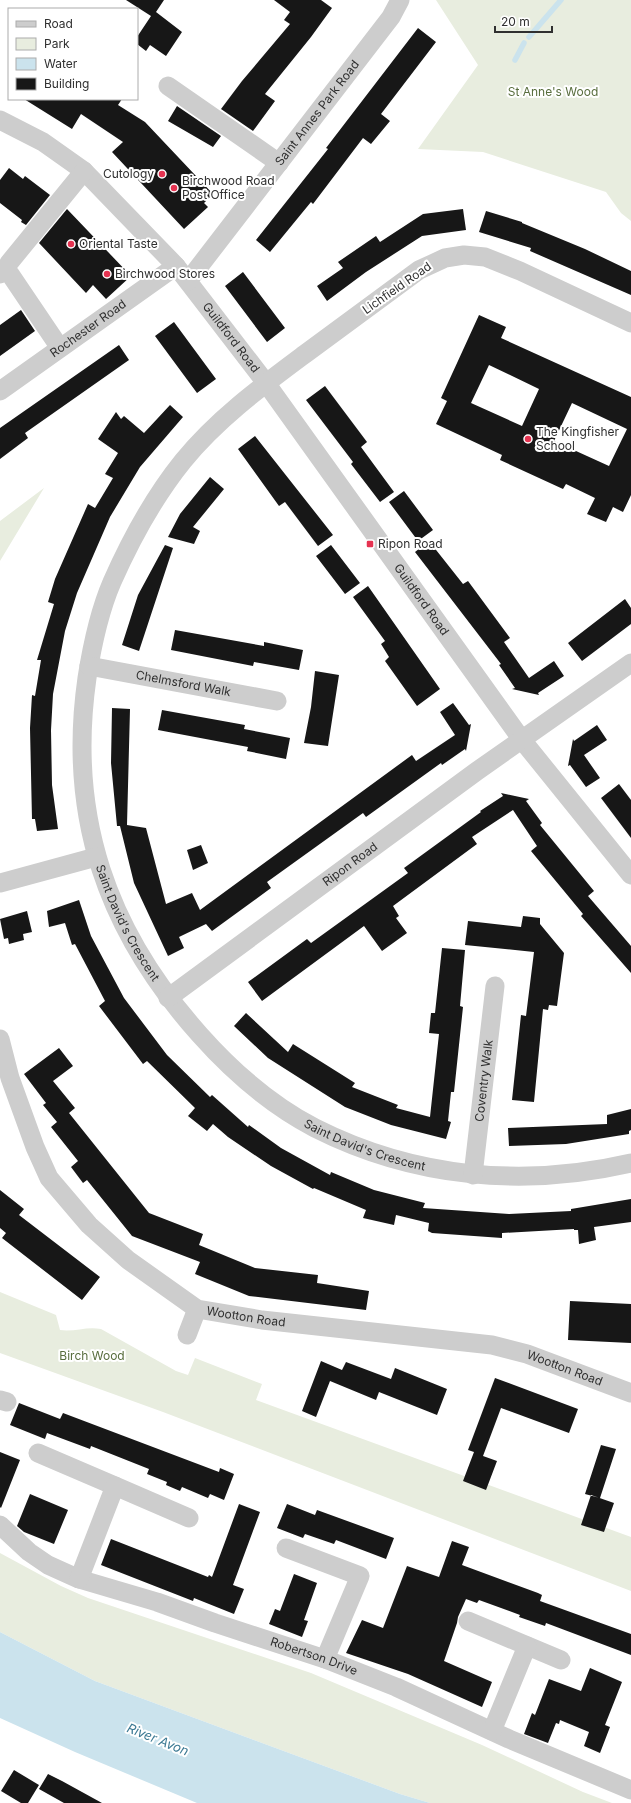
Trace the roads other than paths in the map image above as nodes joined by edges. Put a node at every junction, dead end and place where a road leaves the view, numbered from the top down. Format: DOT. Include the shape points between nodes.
graph roads {
  1 [pos="400,0"];
  2 [pos="168,86"];
  3 [pos="0,120"];
  4 [pos="279,163"];
  5 [pos="84,171"];
  6 [pos="176,266"];
  7 [pos="4,269"];
  8 [pos="188,281"];
  9 [pos="631,323"];
  10 [pos="60,348"];
  11 [pos="266,383"];
  12 [pos="0,390"];
  13 [pos="631,663"];
  14 [pos="89,666"];
  15 [pos="277,701"];
  16 [pos="522,740"];
  17 [pos="96,857"];
  18 [pos="631,875"];
  19 [pos="0,883"];
  20 [pos="495,986"];
  21 [pos="168,998"];
  22 [pos="0,1039"];
  23 [pos="631,1163"];
  24 [pos="473,1175"];
  25 [pos="197,1309"];
  26 [pos="187,1335"];
  27 [pos="631,1393"];
  28 [pos="38,1453"];
  29 [pos="115,1486"];
  30 [pos="189,1518"];
  31 [pos="0,1525"];
  32 [pos="286,1548"];
  33 [pos="79,1579"];
  34 [pos="468,1621"];
  35 [pos="527,1646"];
  36 [pos="325,1659"];
  37 [pos="561,1660"];
  38 [pos="492,1731"];
  39 [pos="631,1790"];
  1 -- 4 [label="street, Saint Annes Park Road" via="391,17"];
  2 -- 4 [label="street"];
  3 -- 5 [label="street, Guildford Road" via="43,142"];
  4 -- 8 [label="street, Saint Annes Park Road"];
  5 -- 6 [label="street, Guildford Road"];
  5 -- 7 [label="street"];
  6 -- 8 [label="street, Guildford Road"];
  6 -- 10 [label="street, Rochester Road"];
  7 -- 10 [label="street" via="10,274"];
  8 -- 11 [label="street, Guildford Road"];
  9 -- 11 [label="street, Lichfield Road" via="520,271 485,258 454,256 436,261 419,270"];
  10 -- 12 [label="street, Rochester Road"];
  11 -- 14 [label="street, Saint David's Crescent" via="223,420 186,457 153,502 110,586"];
  11 -- 16 [label="street, Guildford Road"];
  13 -- 16 [label="street, Ripon Road"];
  14 -- 15 [label="street, Chelmsford Walk"];
  14 -- 17 [label="street, Saint David's Crescent" via="82,727 82,765"];
  16 -- 18 [label="street, Guildford Road"];
  16 -- 21 [label="street, Ripon Road"];
  17 -- 19 [label="street"];
  17 -- 21 [label="street, Saint David's Crescent" via="110,897 129,938"];
  20 -- 24 [label="street, Coventry Walk"];
  21 -- 24 [label="street, Saint David's Crescent" via="234,1070 295,1116 342,1140 391,1159"];
  22 -- 25 [label="street, Wootton Road" via="10,1078 49,1178 89,1225 128,1260"];
  23 -- 24 [label="street, Saint David's Crescent" via="554,1175"];
  25 -- 26 [label="street"];
  25 -- 27 [label="street, Wootton Road" via="260,1327 492,1345 527,1354"];
  28 -- 29 [label="street"];
  29 -- 30 [label="street"];
  29 -- 33 [label="street"];
  31 -- 33 [label="street, Robertson Drive" via="29,1552 48,1565"];
  32 -- 36 [label="street" via="360,1576"];
  33 -- 36 [label="street, Robertson Drive" via="157,1602 215,1624"];
  34 -- 35 [label="street"];
  35 -- 37 [label="street"];
  35 -- 38 [label="street"];
  36 -- 38 [label="street, Robertson Drive" via="396,1687"];
  38 -- 39 [label="street, Robertson Drive"];
}
